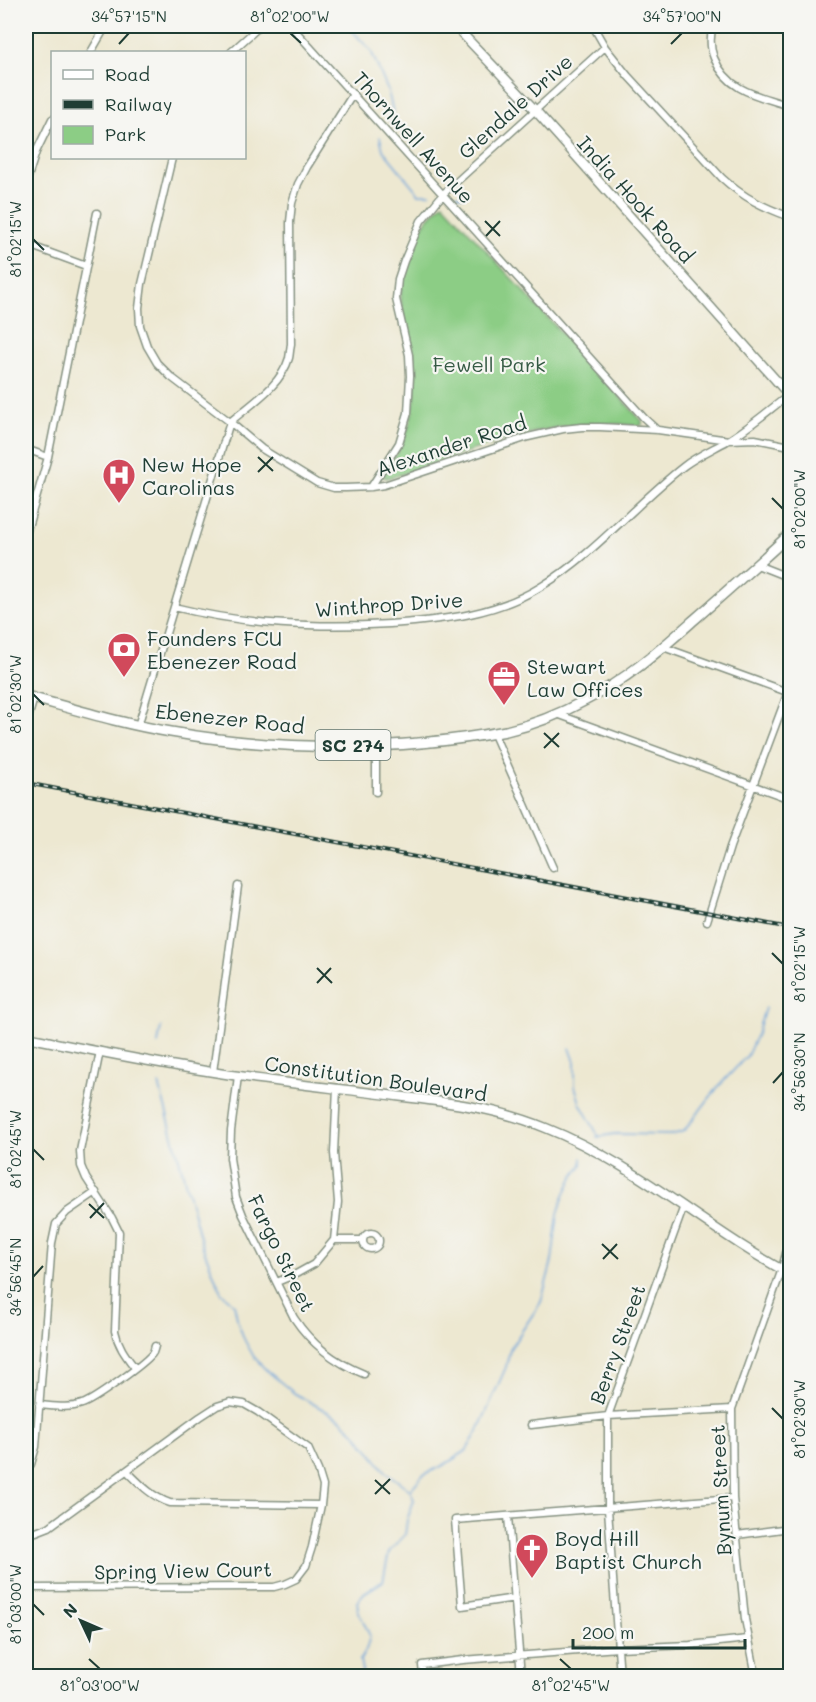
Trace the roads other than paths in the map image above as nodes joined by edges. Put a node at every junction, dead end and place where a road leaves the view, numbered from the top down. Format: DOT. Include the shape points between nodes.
graph roads {
  1 [pos="106,26"];
  2 [pos="260,26"];
  3 [pos="291,26"];
  4 [pos="455,26"];
  5 [pos="473,26"];
  6 [pos="593,26"];
  7 [pos="713,26"];
  8 [pos="464,35"];
  9 [pos="605,46"];
  10 [pos="92,51"];
  11 [pos="232,51"];
  12 [pos="353,94"];
  13 [pos="790,106"];
  14 [pos="535,110"];
  15 [pos="51,121"];
  16 [pos="172,159"];
  17 [pos="26,183"];
  18 [pos="443,194"];
  19 [pos="97,213"];
  20 [pos="790,217"];
  21 [pos="26,244"];
  22 [pos="86,266"];
  23 [pos="790,395"];
  24 [pos="230,422"];
  25 [pos="658,430"];
  26 [pos="729,440"];
  27 [pos="790,446"];
  28 [pos="26,449"];
  29 [pos="48,457"];
  30 [pos="371,487"];
  31 [pos="26,534"];
  32 [pos="790,534"];
  33 [pos="756,565"];
  34 [pos="790,578"];
  35 [pos="174,608"];
  36 [pos="663,647"];
  37 [pos="789,692"];
  38 [pos="30,697"];
  39 [pos="555,714"];
  40 [pos="26,725"];
  41 [pos="138,726"];
  42 [pos="493,732"];
  43 [pos="376,745"];
  44 [pos="754,785"];
  45 [pos="376,792"];
  46 [pos="790,799"];
  47 [pos="553,868"];
  48 [pos="238,886"];
  49 [pos="707,921"];
  50 [pos="26,1037"];
  51 [pos="100,1051"];
  52 [pos="213,1072"];
  53 [pos="238,1076"];
  54 [pos="337,1088"];
  55 [pos="96,1192"];
  56 [pos="684,1206"];
  57 [pos="790,1237"];
  58 [pos="334,1240"];
  59 [pos="362,1240"];
  60 [pos="782,1269"];
  61 [pos="790,1274"];
  62 [pos="277,1282"];
  63 [pos="155,1346"];
  64 [pos="135,1368"];
  65 [pos="364,1374"];
  66 [pos="39,1405"];
  67 [pos="732,1409"];
  68 [pos="608,1416"];
  69 [pos="531,1425"];
  70 [pos="127,1471"];
  71 [pos="26,1472"];
  72 [pos="733,1498"];
  73 [pos="321,1505"];
  74 [pos="608,1509"];
  75 [pos="508,1516"];
  76 [pos="790,1528"];
  77 [pos="26,1533"];
  78 [pos="737,1534"];
  79 [pos="26,1580"];
  80 [pos="26,1588"];
  81 [pos="514,1598"];
  82 [pos="748,1639"];
  83 [pos="618,1648"];
  84 [pos="519,1657"];
  85 [pos="423,1677"];
  86 [pos="521,1677"];
  87 [pos="620,1677"];
  88 [pos="756,1677"];
  1 -- 10 [label="street"];
  2 -- 11 [label="street"];
  3 -- 12 [label="street, Thornwell Avenue"];
  4 -- 8 [label="street, India Hook Road"];
  5 -- 8 [label="street"];
  6 -- 9 [label="street"];
  7 -- 13 [label="street" via="711,52 718,70 731,84"];
  8 -- 14 [label="street, India Hook Road"];
  9 -- 14 [label="street, Glendale Drive"];
  9 -- 20 [label="street" via="628,76 736,191"];
  12 -- 18 [label="street, Thornwell Avenue"];
  12 -- 24 [label="street" via="307,167 292,203 289,358 269,388"];
  14 -- 18 [label="street, Glendale Drive"];
  14 -- 23 [label="street, India Hook Road"];
  15 -- 17 [label="street"];
  16 -- 24 [label="street, Alexander Road" via="142,284 140,326 157,363"];
  18 -- 25 [label="street, Thornwell Avenue"];
  18 -- 30 [label="street, Glendale Drive" via="421,221 398,279 396,299 409,355 408,413 399,443"];
  19 -- 22 [label="street"];
  21 -- 22 [label="street"];
  22 -- 29 [label="street"];
  23 -- 26 [label="street, Winthrop Drive"];
  24 -- 30 [label="street, Alexander Road" via="262,449 317,483 333,488"];
  24 -- 35 [label="street"];
  25 -- 26 [label="street, Alexander Road"];
  25 -- 30 [label="street, Alexander Road" via="582,427 545,432"];
  26 -- 27 [label="street, Alexander Road" via="755,439"];
  26 -- 35 [label="street, Winthrop Drive" via="686,465 555,577 523,596 484,611 443,620 321,627 236,620"];
  28 -- 29 [label="street"];
  29 -- 31 [label="street"];
  32 -- 33 [label="main road, SC 274"];
  33 -- 34 [label="street"];
  33 -- 36 [label="main road, SC 274"];
  35 -- 41 [label="street"];
  36 -- 37 [label="street"];
  36 -- 39 [label="main road, Ebenezer Road / SC 274" via="633,673"];
  37 -- 44 [label="street"];
  38 -- 40 [label="street"];
  38 -- 41 [label="main road, Ebenezer Road / SC 274"];
  39 -- 42 [label="main road, Ebenezer Road / SC 274"];
  39 -- 44 [label="street"];
  41 -- 43 [label="main road, Ebenezer Road / SC 274" via="238,741 306,746"];
  42 -- 43 [label="main road, Ebenezer Road / SC 274"];
  42 -- 47 [label="street"];
  43 -- 45 [label="street"];
  44 -- 46 [label="street"];
  44 -- 49 [label="street"];
  48 -- 52 [label="street"];
  50 -- 51 [label="street, Constitution Boulevard"];
  51 -- 52 [label="street, Constitution Boulevard"];
  51 -- 55 [label="street" via="80,1151 81,1166"];
  52 -- 53 [label="street, Constitution Boulevard"];
  53 -- 54 [label="street, Constitution Boulevard"];
  53 -- 62 [label="street, Fargo Street" via="231,1131 232,1178 243,1215"];
  54 -- 56 [label="street, Constitution Boulevard" via="443,1101 524,1119 585,1145"];
  54 -- 58 [label="street" via="334,1153 338,1202"];
  55 -- 64 [label="street" via="119,1233 115,1331 122,1351"];
  55 -- 66 [label="street" via="56,1224"];
  56 -- 60 [label="street, Constitution Boulevard"];
  56 -- 68 [label="street, Berry Street"];
  57 -- 60 [label="street, Bynum Street"];
  58 -- 59 [label="street"];
  58 -- 62 [label="street" via="314,1264"];
  60 -- 61 [label="street, Constitution Boulevard"];
  60 -- 67 [label="street, Bynum Street"];
  62 -- 65 [label="street, Fargo Street" via="304,1333 339,1363"];
  63 -- 64 [label="street" via="153,1353"];
  64 -- 66 [label="street" via="83,1404"];
  66 -- 71 [label="street" via="36,1447"];
  67 -- 68 [label="street"];
  67 -- 72 [label="street, Bynum Street"];
  68 -- 69 [label="street"];
  68 -- 74 [label="street, Berry Street"];
  70 -- 73 [label="street" via="149,1492 170,1503"];
  70 -- 73 [label="street, Spring View Court" via="217,1406 230,1402 244,1404 308,1448 323,1486"];
  70 -- 77 [label="street, Spring View Court" via="49,1527"];
  72 -- 74 [label="street"];
  72 -- 78 [label="street, Bynum Street"];
  73 -- 80 [label="street, Spring View Court" via="306,1566 296,1579 285,1584"];
  74 -- 75 [label="street"];
  74 -- 83 [label="street, Berry Street"];
  75 -- 81 [label="street"];
  75 -- 81 [label="street" via="455,1520 462,1606"];
  76 -- 78 [label="street"];
  78 -- 82 [label="street, Bynum Street"];
  79 -- 80 [label="street"];
  81 -- 84 [label="street"];
  82 -- 83 [label="street"];
  82 -- 88 [label="street, Bynum Street"];
  83 -- 84 [label="street"];
  83 -- 87 [label="street, Berry Street"];
  84 -- 85 [label="street" via="422,1665"];
  84 -- 86 [label="street"];
}
